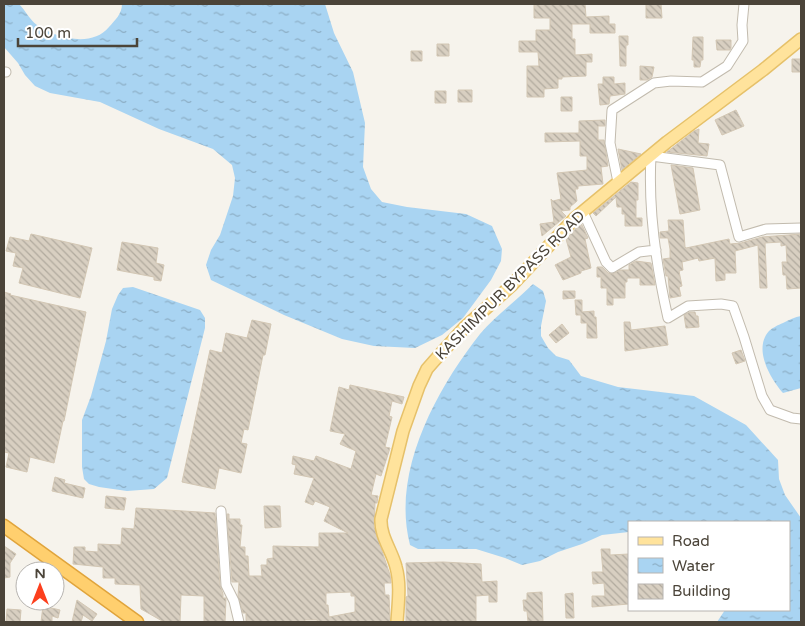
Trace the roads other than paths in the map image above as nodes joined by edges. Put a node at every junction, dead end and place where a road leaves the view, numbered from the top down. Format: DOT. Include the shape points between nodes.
graph roads {
  1 [pos="744,4"];
  2 [pos="801,39"];
  3 [pos="651,156"];
  4 [pos="618,182"];
  5 [pos="583,212"];
  6 [pos="801,228"];
  7 [pos="656,250"];
  8 [pos="801,419"];
  9 [pos="221,511"];
  10 [pos="4,526"];
  11 [pos="137,622"];
  12 [pos="239,622"];
  13 [pos="397,622"];
  1 -- 4 [label="street" via="744,41 727,66 702,82 654,83 612,110 610,143"];
  2 -- 3 [label="main road, KASHIMPUR BYPASS ROAD"];
  3 -- 4 [label="main road, KASHIMPUR BYPASS ROAD"];
  3 -- 6 [label="street" via="720,166 739,237 766,229"];
  3 -- 7 [label="street" via="650,187"];
  4 -- 5 [label="main road, KASHIMPUR BYPASS ROAD"];
  5 -- 7 [label="street" via="606,262 612,268 639,252"];
  5 -- 13 [label="main road, KASHIMPUR BYPASS ROAD" via="465,328 428,370 420,386 403,431 382,519 382,533 399,581"];
  7 -- 8 [label="street" via="668,318 688,306 733,306 762,396 770,410"];
  9 -- 12 [label="street" via="226,585"];
  10 -- 11 [label="highway"];
}
